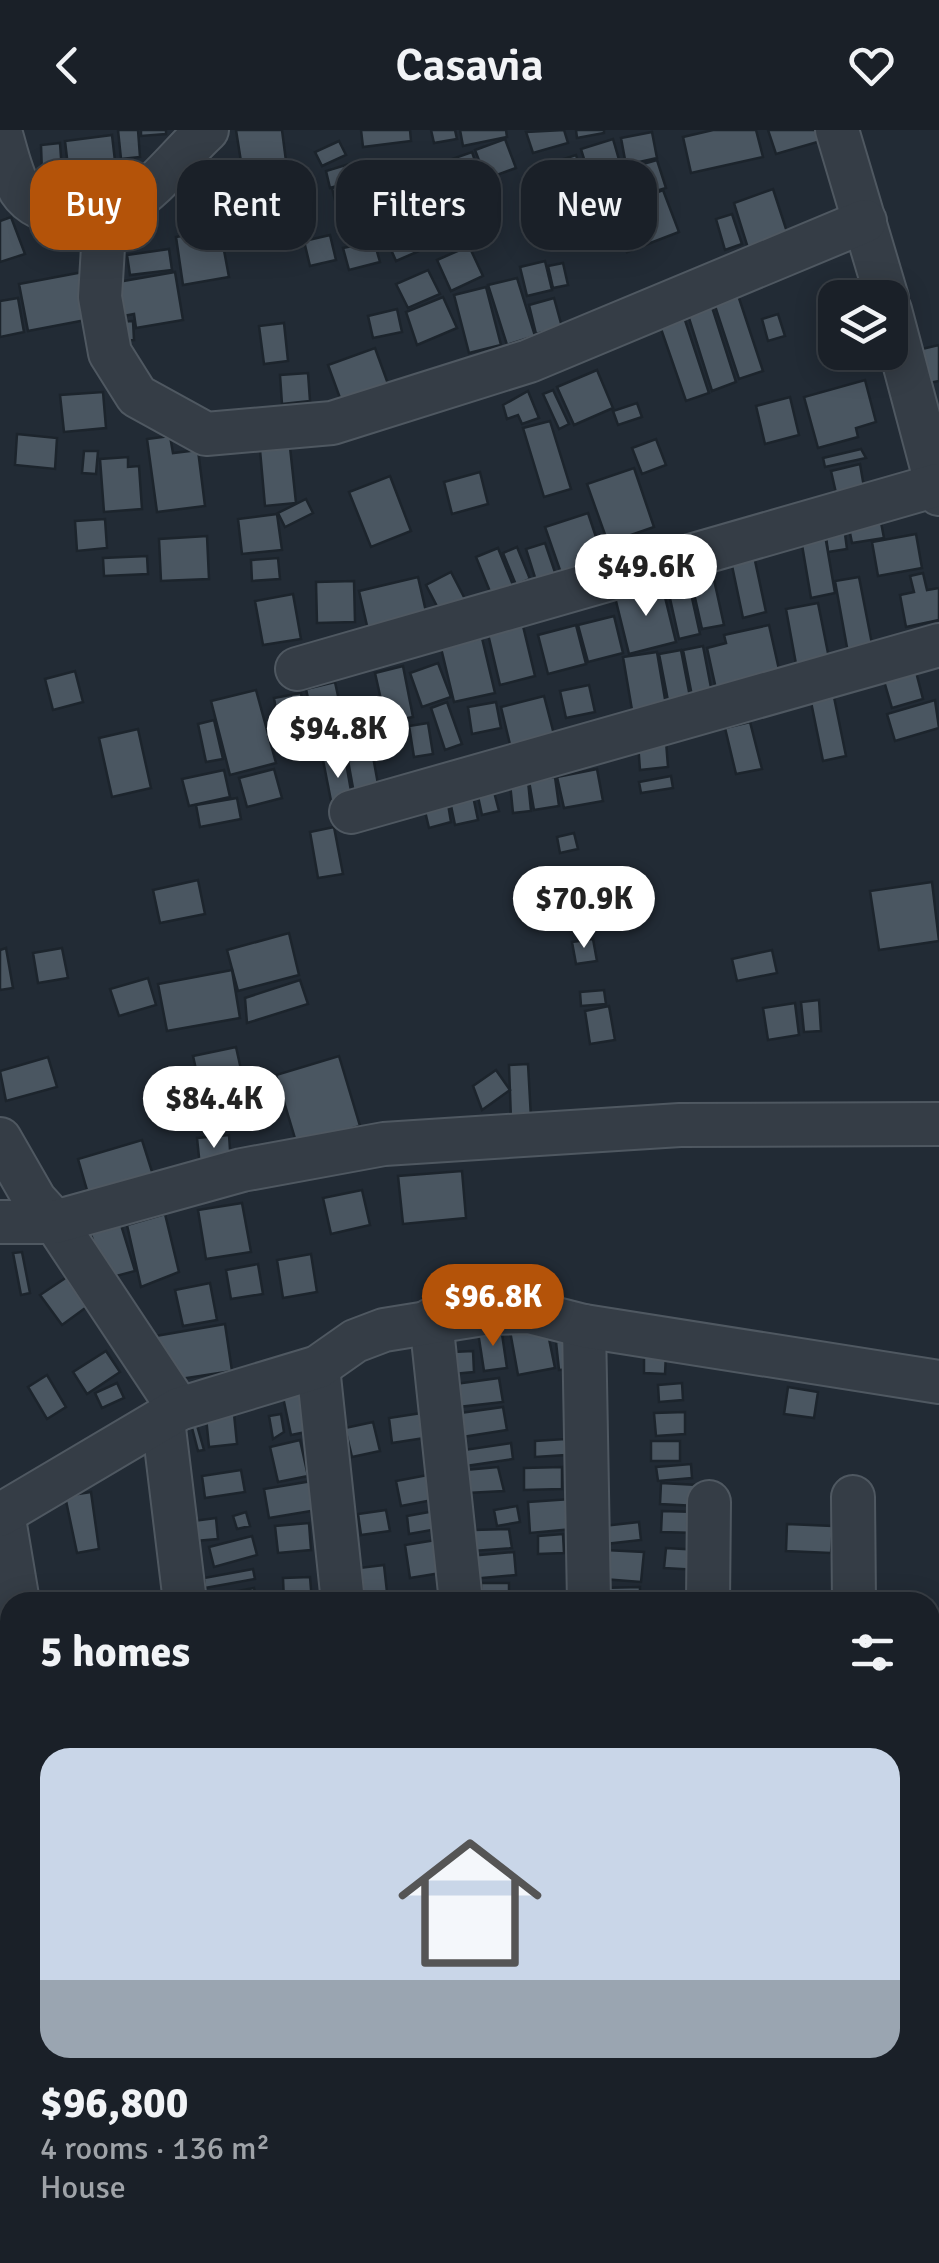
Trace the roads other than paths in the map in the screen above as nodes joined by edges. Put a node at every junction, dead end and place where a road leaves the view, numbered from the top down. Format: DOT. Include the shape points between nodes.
graph roads {
  1 [pos="207,130"];
  2 [pos="837,130"];
  3 [pos="0,131"];
  4 [pos="157,177"];
  5 [pos="30,202"];
  6 [pos="864,222"];
  7 [pos="103,250"];
  8 [pos="882,280"];
  9 [pos="906,370"];
  10 [pos="938,490"];
  11 [pos="939,645"];
  12 [pos="296,669"];
  13 [pos="351,812"];
  14 [pos="939,1124"];
  15 [pos="0,1139"];
  16 [pos="0,1222"];
  17 [pos="55,1222"];
  18 [pos="431,1320"];
  19 [pos="584,1326"];
  20 [pos="318,1367"];
  21 [pos="939,1382"];
  22 [pos="171,1415"];
  23 [pos="853,1496"];
  24 [pos="708,1502"];
  25 [pos="2,1514"];
  26 [pos="16,1592"];
  27 [pos="184,1592"];
  28 [pos="341,1592"];
  29 [pos="460,1592"];
  30 [pos="590,1592"];
  31 [pos="708,1592"];
  32 [pos="854,1592"];
  1 -- 4 [label="street"];
  2 -- 6 [label="street"];
  3 -- 5 [label="street" via="18,187"];
  6 -- 7 [label="street" via="511,366 332,424 206,434 136,396 110,353 100,297"];
  6 -- 8 [label="street"];
  9 -- 10 [label="street"];
  10 -- 12 [label="street"];
  11 -- 13 [label="street"];
  14 -- 17 [label="street" via="680,1125 384,1144 225,1174"];
  15 -- 17 [label="street"];
  16 -- 17 [label="street"];
  17 -- 22 [label="street"];
  18 -- 19 [label="street" via="529,1312"];
  18 -- 20 [label="street" via="355,1341"];
  18 -- 29 [label="street"];
  19 -- 21 [label="street"];
  19 -- 30 [label="street"];
  20 -- 22 [label="street"];
  20 -- 28 [label="street"];
  22 -- 25 [label="street"];
  22 -- 27 [label="street"];
  23 -- 32 [label="street"];
  24 -- 31 [label="street"];
  25 -- 26 [label="street"];
}
